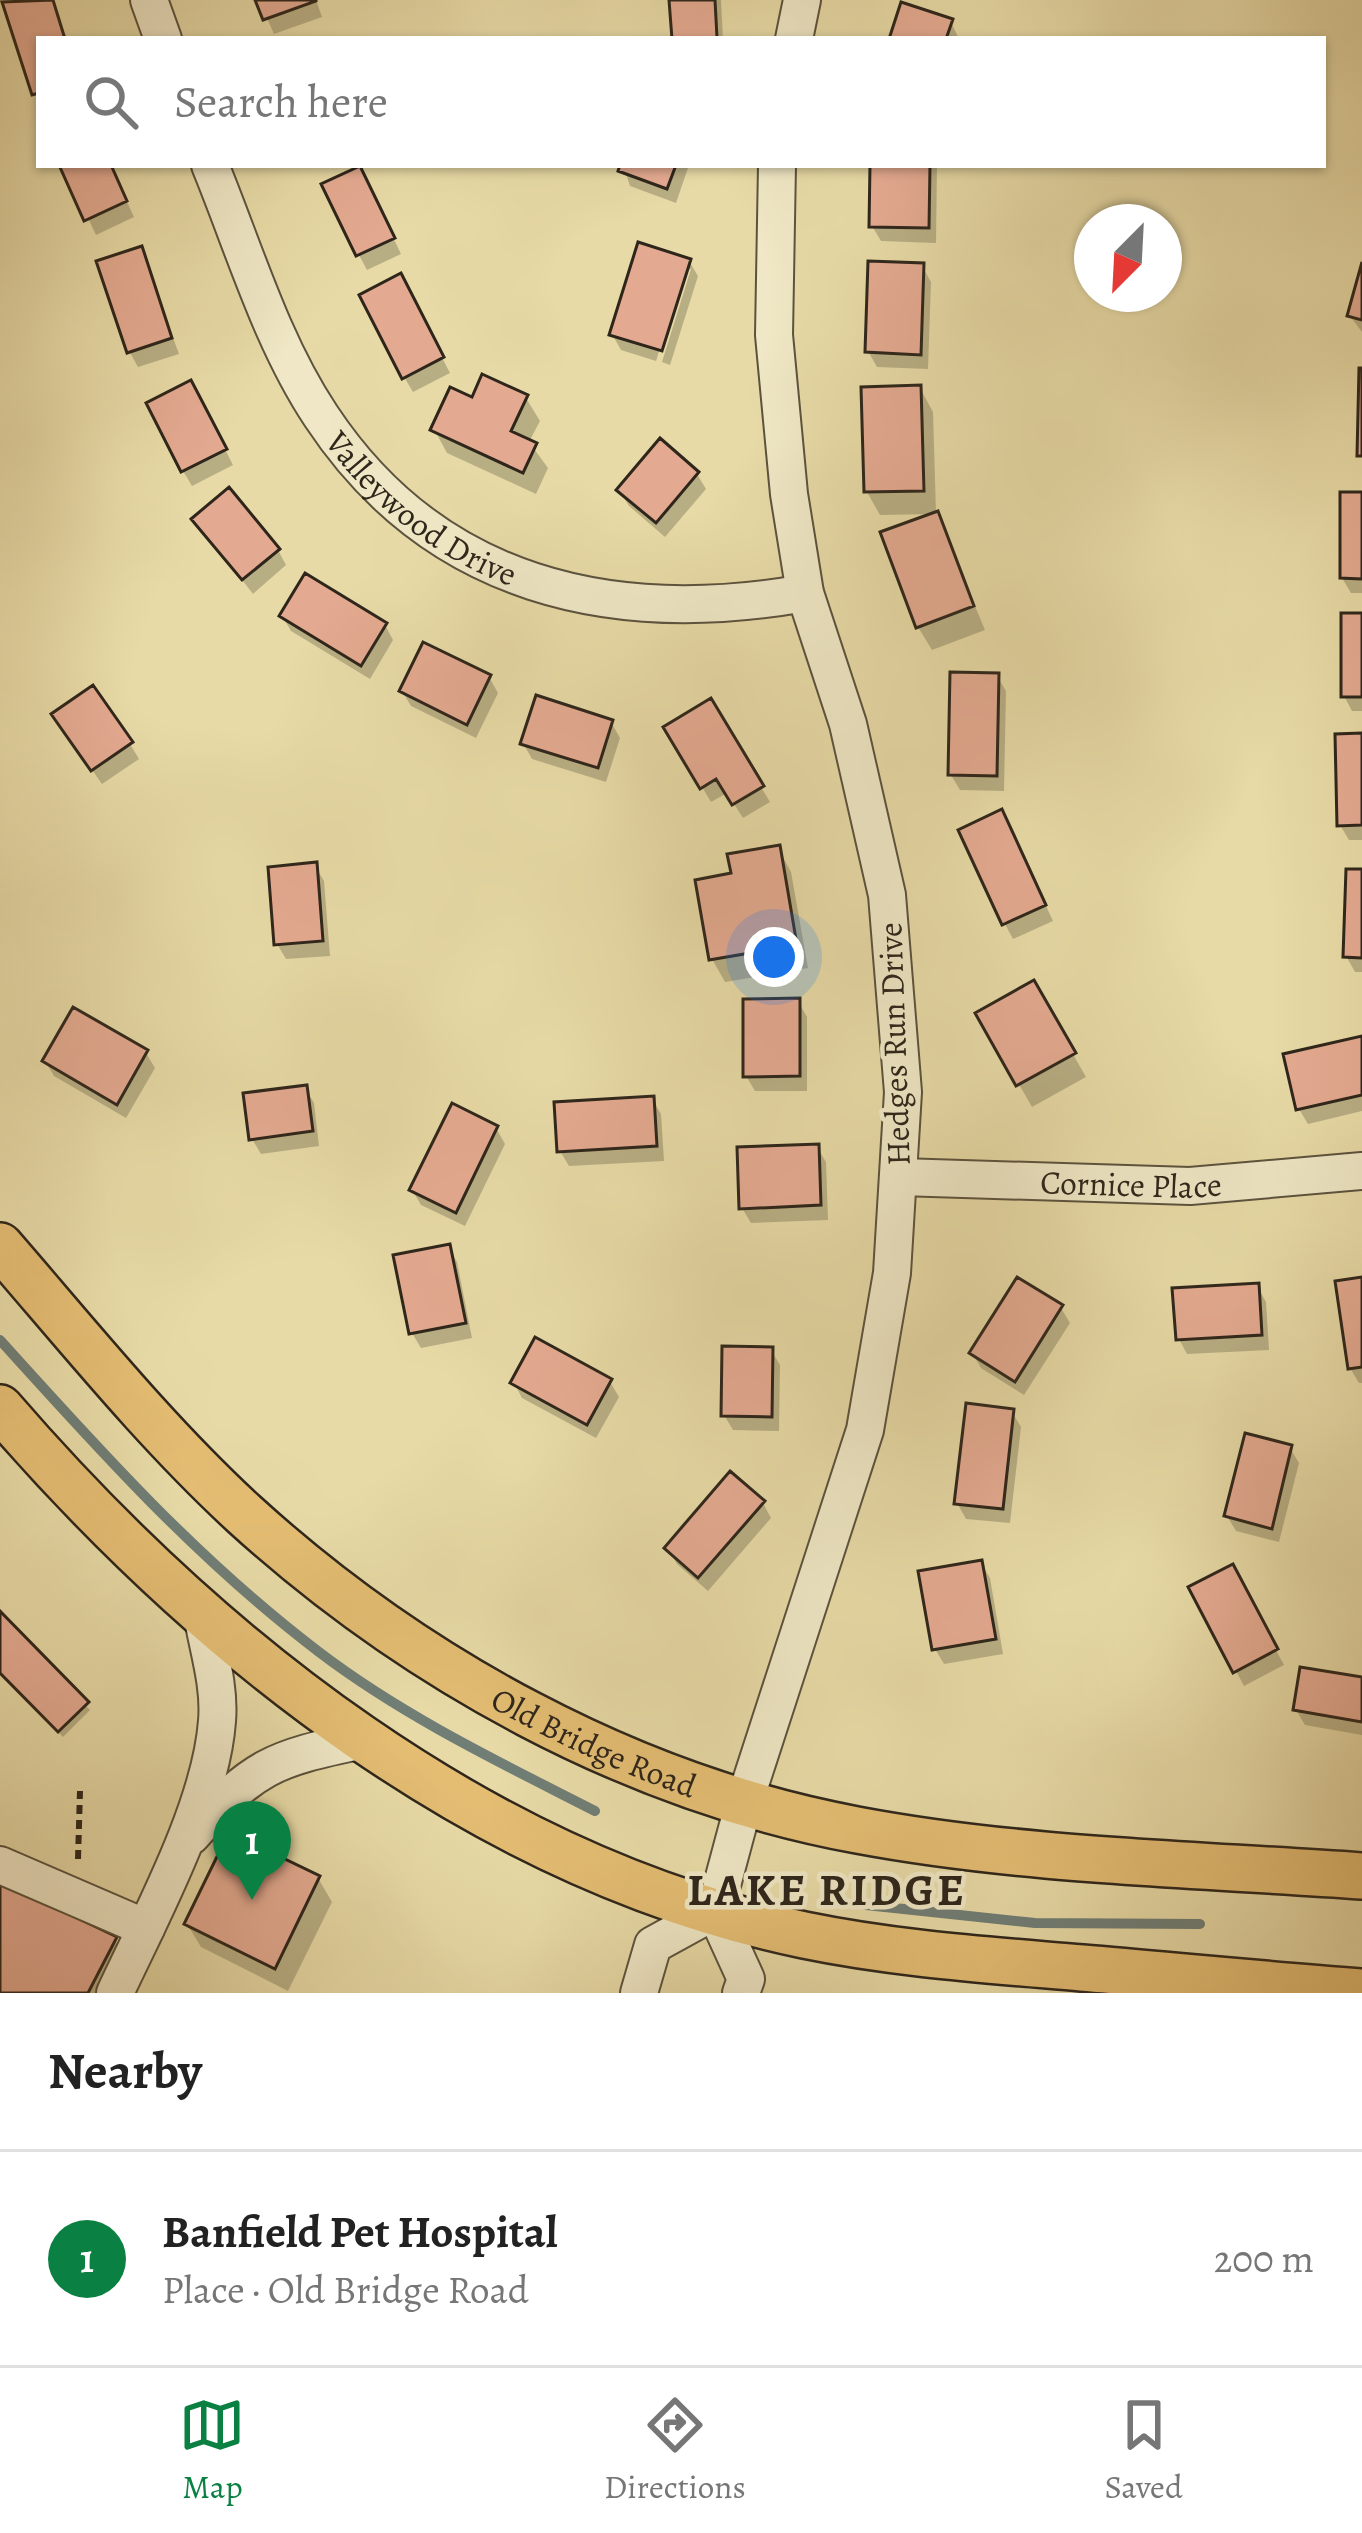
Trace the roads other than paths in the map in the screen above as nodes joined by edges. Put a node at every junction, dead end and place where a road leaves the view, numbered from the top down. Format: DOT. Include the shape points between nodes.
graph roads {
  1 [pos="149,0"];
  2 [pos="802,0"];
  3 [pos="162,36"];
  4 [pos="795,36"];
  5 [pos="211,168"];
  6 [pos="777,168"];
  7 [pos="805,593"];
  8 [pos="1362,1171"];
  9 [pos="901,1177"];
  10 [pos="0,1246"];
  11 [pos="0,1408"];
  12 [pos="203,1618"];
  13 [pos="363,1740"];
  14 [pos="744,1803"];
  15 [pos="184,1844"];
  16 [pos="0,1865"];
  17 [pos="1362,1876"];
  18 [pos="716,1911"];
  19 [pos="146,1928"];
  20 [pos="1362,1992"];
  21 [pos="115,1993"];
  22 [pos="639,1993"];
  23 [pos="741,1993"];
  1 -- 3 [label="street"];
  2 -- 4 [label="street"];
  5 -- 7 [label="street, Valleywood Drive" via="320,415 358,465 440,540 472,560 604,598 740,604"];
  6 -- 7 [label="street, Hedges Run Drive" via="773,335"];
  7 -- 9 [label="street, Hedges Run Drive" via="848,724 887,895 899,1003"];
  8 -- 9 [label="street, Cornice Place" via="1190,1186"];
  9 -- 14 [label="street, Hedges Run Drive" via="865,1430"];
  10 -- 14 [label="main road, Old Bridge Road" via="162,1433 350,1602 507,1701"];
  11 -- 12 [label="main road" via="117,1539"];
  12 -- 13 [label="main road"];
  12 -- 15 [label="street" via="217,1719"];
  13 -- 15 [label="street" via="267,1764"];
  13 -- 18 [label="main road" via="559,1850"];
  14 -- 17 [label="main road, Old Bridge Road" via="949,1843"];
  14 -- 18 [label="street, Hedges Run Drive"];
  15 -- 19 [label="street"];
  16 -- 19 [label="street"];
  18 -- 20 [label="main road" via="897,1952"];
  18 -- 22 [label="street" via="653,1945"];
  18 -- 23 [label="street" via="746,1978"];
  19 -- 21 [label="street"];
}
